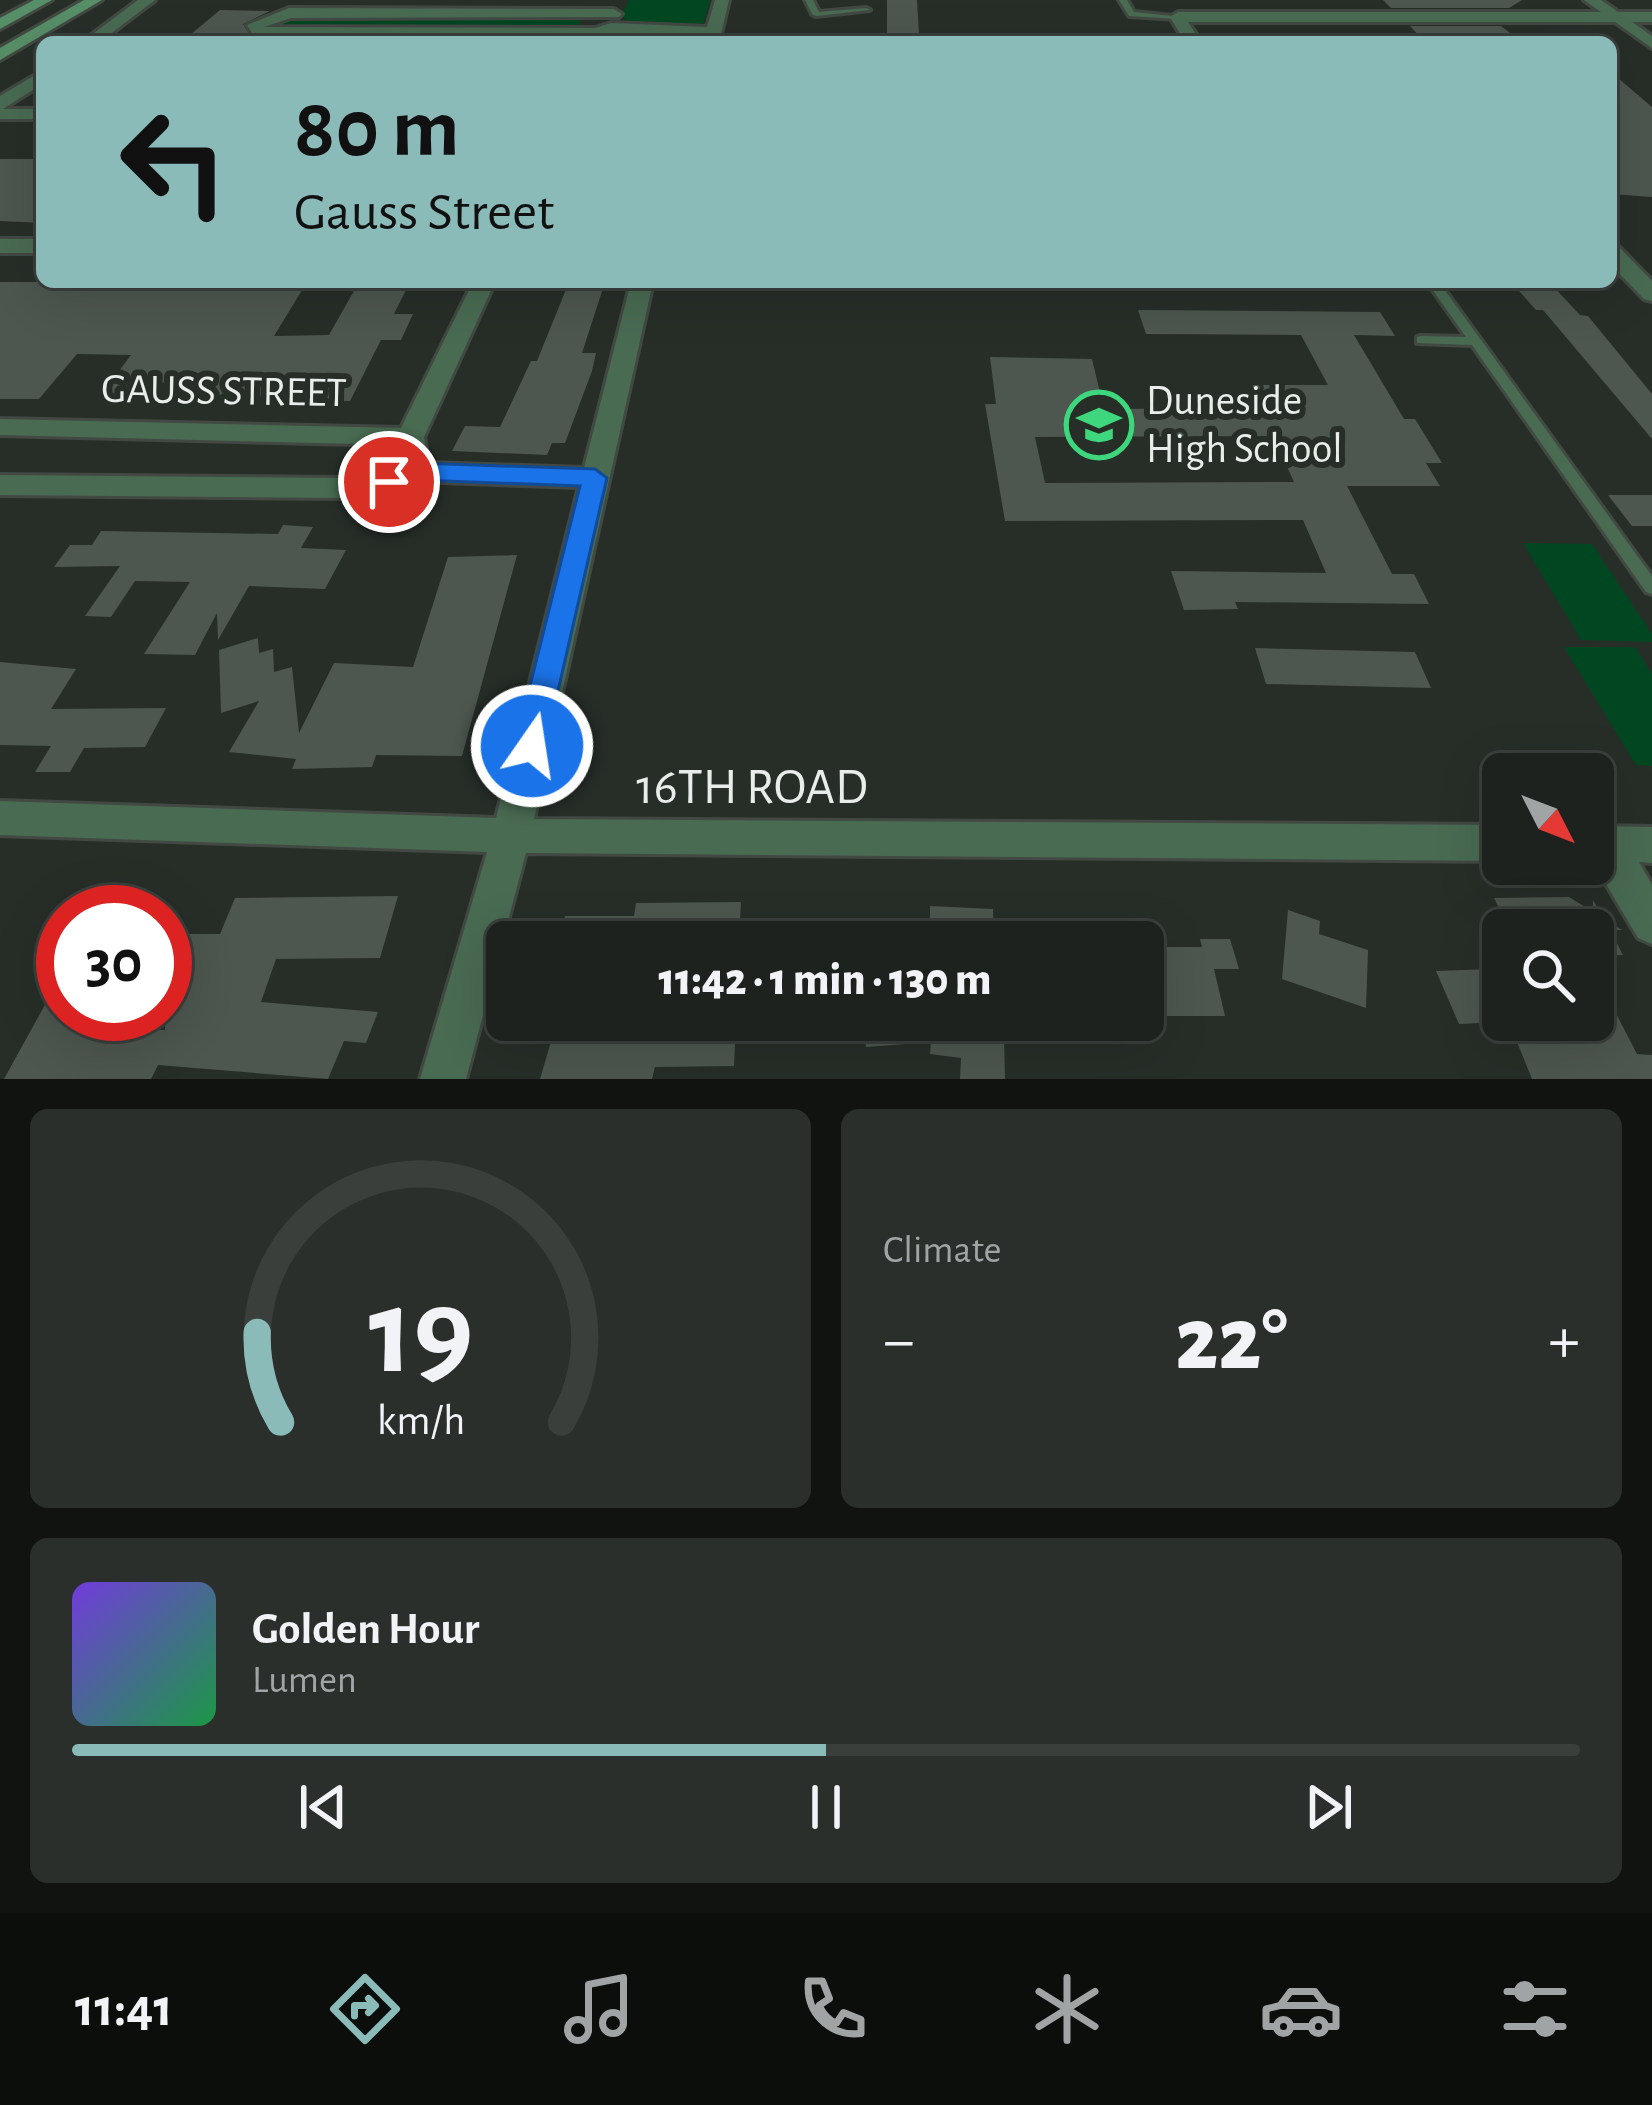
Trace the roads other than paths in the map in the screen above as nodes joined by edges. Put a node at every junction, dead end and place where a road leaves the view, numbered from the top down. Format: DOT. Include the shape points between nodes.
graph roads {
  1 [pos="45,0"];
  2 [pos="95,0"];
  3 [pos="148,0"];
  4 [pos="722,0"];
  5 [pos="809,0"];
  6 [pos="1123,0"];
  7 [pos="1358,0"];
  8 [pos="1591,0"];
  9 [pos="866,10"];
  10 [pos="1616,11"];
  11 [pos="615,14"];
  12 [pos="1373,16"];
  13 [pos="1652,16"];
  14 [pos="1178,17"];
  15 [pos="0,24"];
  16 [pos="1652,33"];
  17 [pos="99,36"];
  18 [pos="708,36"];
  19 [pos="712,36"];
  20 [pos="1189,36"];
  21 [pos="1393,36"];
  22 [pos="1652,44"];
  23 [pos="0,56"];
  24 [pos="36,80"];
  25 [pos="0,104"];
  26 [pos="0,114"];
  27 [pos="36,114"];
  28 [pos="0,246"];
  29 [pos="36,246"];
  30 [pos="1617,254"];
  31 [pos="1652,255"];
  32 [pos="1617,259"];
  33 [pos="481,288"];
  34 [pos="642,288"];
  35 [pos="1437,288"];
  36 [pos="1652,294"];
  37 [pos="1421,340"];
  38 [pos="1475,341"];
  39 [pos="0,427"];
  40 [pos="410,437"];
  41 [pos="416,472"];
  42 [pos="595,478"];
  43 [pos="0,485"];
  44 [pos="1652,588"];
  45 [pos="0,818"];
  46 [pos="511,836"];
  47 [pos="1482,843"];
  48 [pos="1614,844"];
  49 [pos="1652,845"];
  50 [pos="1614,866"];
  51 [pos="1652,924"];
  52 [pos="443,1079"];
  1 -- 15 [label="main road"];
  2 -- 23 [label="main road"];
  3 -- 17 [label="street"];
  4 -- 19 [label="street"];
  5 -- 9 [label="lane" via="817,14"];
  6 -- 14 [label="lane" via="1132,14"];
  7 -- 12 [label="street"];
  8 -- 10 [label="street"];
  10 -- 12 [label="street"];
  10 -- 13 [label="street"];
  10 -- 16 [label="street"];
  10 -- 22 [label="street"];
  11 -- 11 [label="street" via="597,33 277,33 255,25 290,13"];
  11 -- 18 [label="street"];
  12 -- 14 [label="street"];
  12 -- 21 [label="street"];
  14 -- 20 [label="street"];
  24 -- 25 [label="street"];
  26 -- 27 [label="street"];
  28 -- 29 [label="street"];
  30 -- 31 [label="street"];
  32 -- 36 [label="street"];
  33 -- 40 [label="street"];
  34 -- 42 [label="street"];
  35 -- 38 [label="lane"];
  37 -- 38 [label="lane"];
  38 -- 44 [label="lane"];
  39 -- 40 [label="street, GAUSS STREET"];
  40 -- 41 [label="street"];
  41 -- 42 [label="street"];
  41 -- 43 [label="street" via="349,488"];
  42 -- 46 [label="street"];
  45 -- 46 [label="street, 16TH ROAD"];
  46 -- 47 [label="street, 16TH ROAD"];
  46 -- 52 [label="street"];
  48 -- 49 [label="street"];
  50 -- 51 [label="street"];
}
